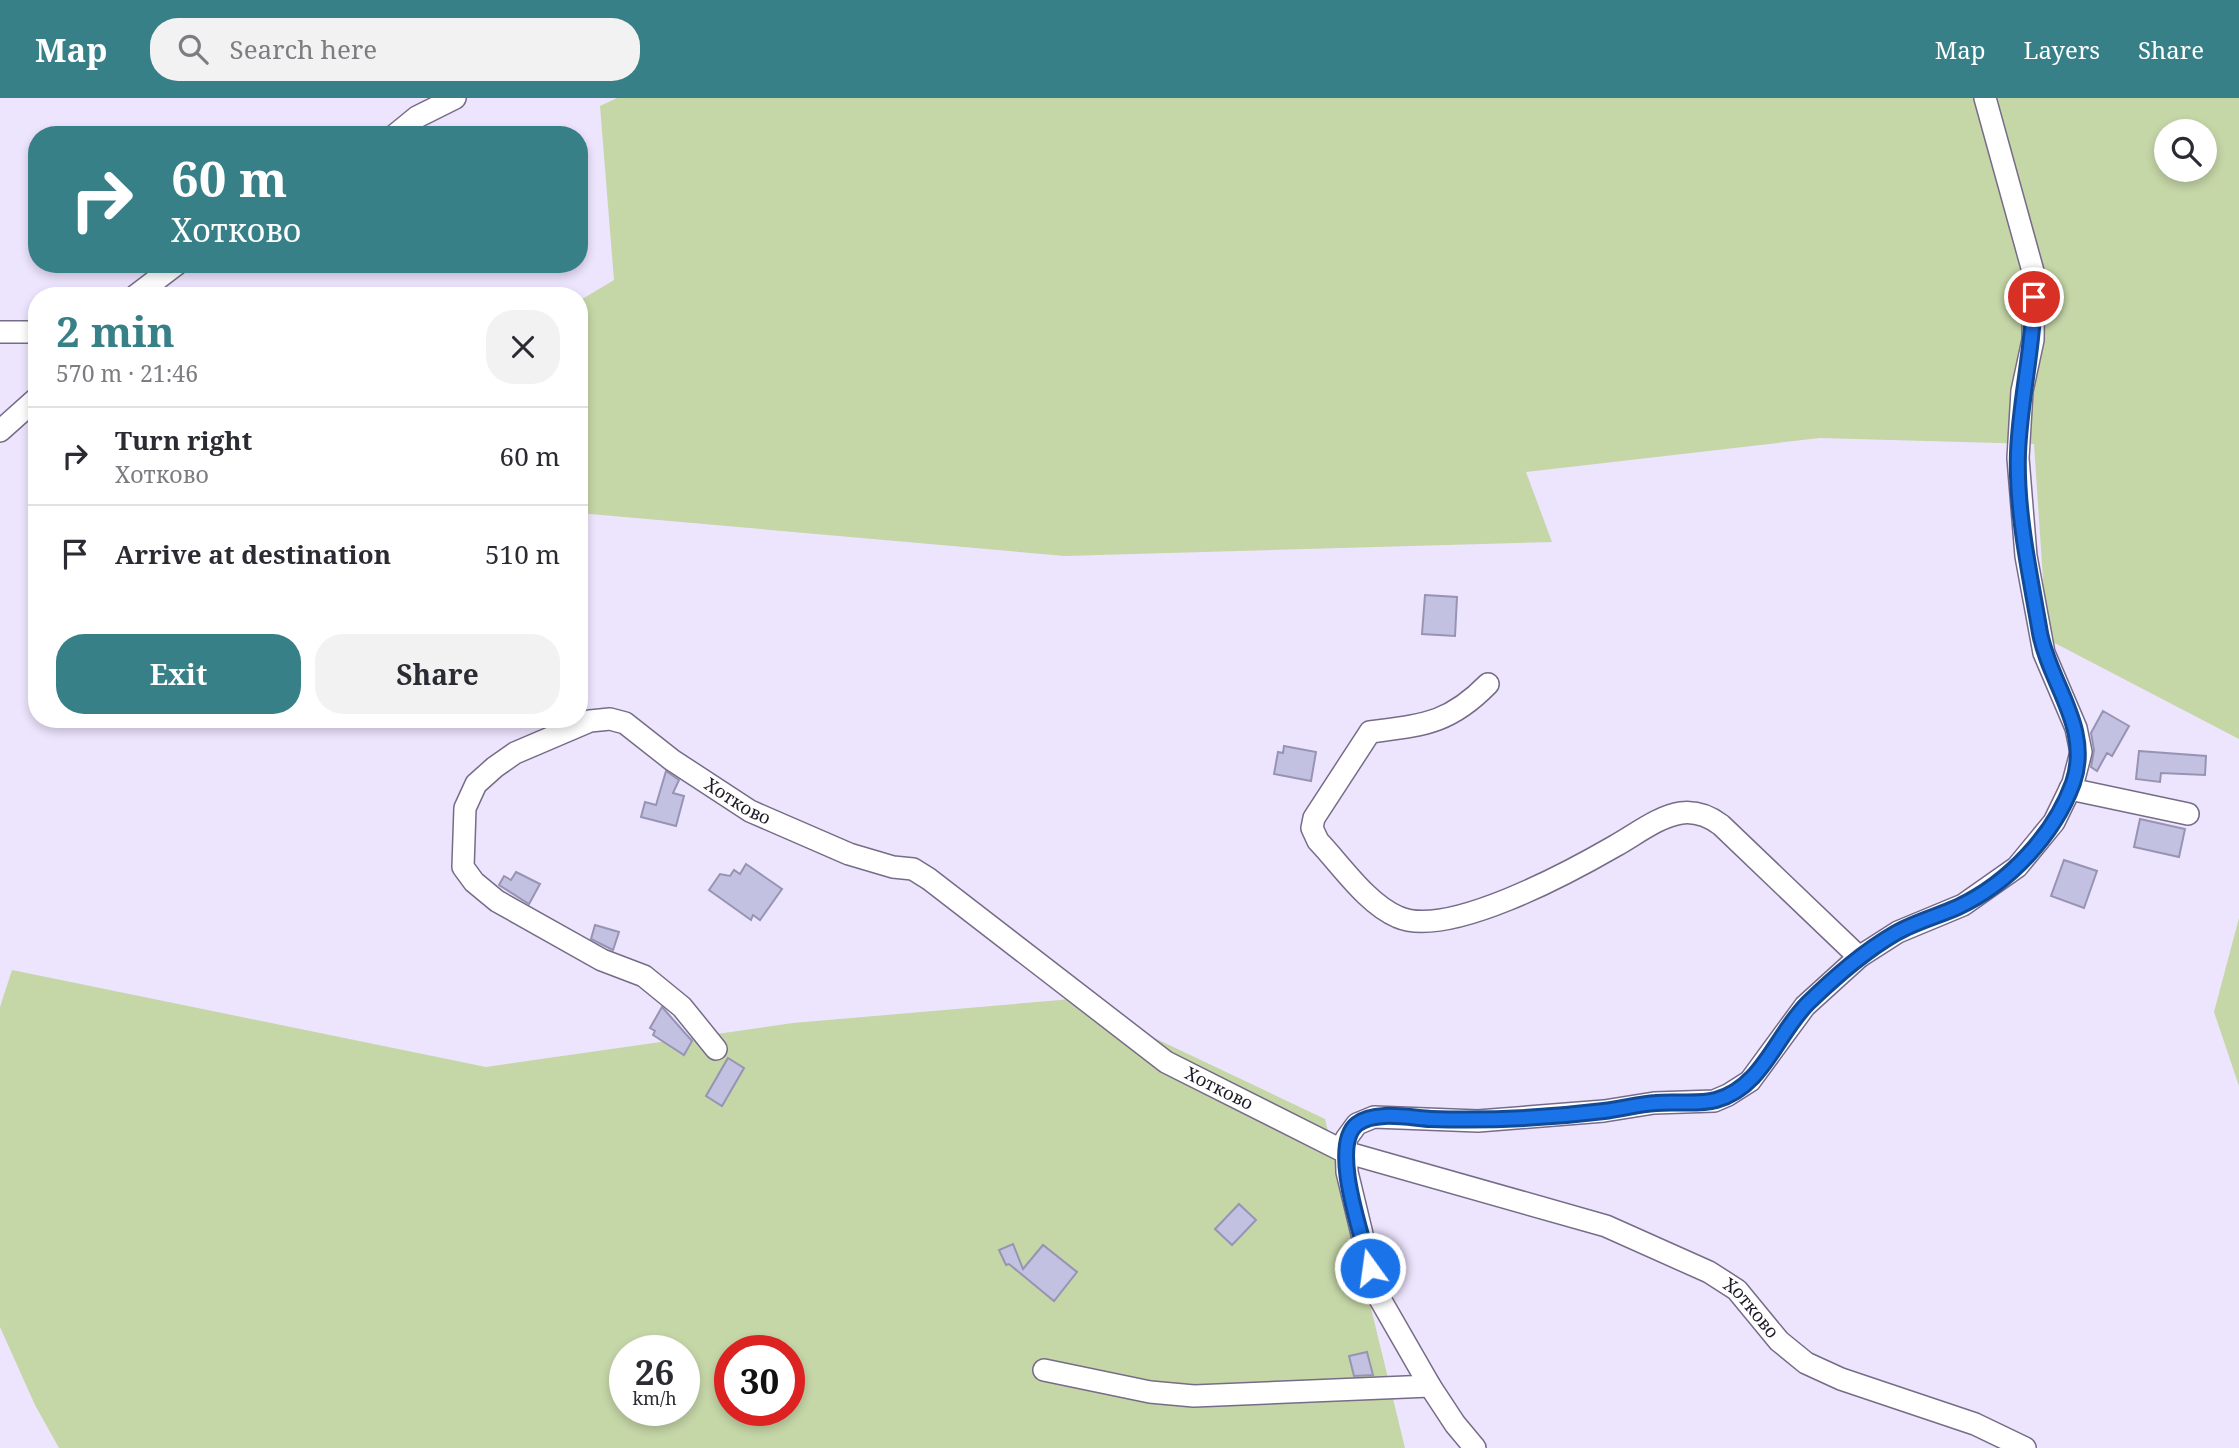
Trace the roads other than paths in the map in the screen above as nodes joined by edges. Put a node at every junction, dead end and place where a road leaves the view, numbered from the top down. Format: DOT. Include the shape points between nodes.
graph roads {
  1 [pos="455,98"];
  2 [pos="1985,98"];
  3 [pos="406,126"];
  4 [pos="165,273"];
  5 [pos="147,287"];
  6 [pos="0,332"];
  7 [pos="28,332"];
  8 [pos="28,406"];
  9 [pos="0,431"];
  10 [pos="1488,684"];
  11 [pos="588,722"];
  12 [pos="574,728"];
  13 [pos="2070,789"];
  14 [pos="2188,814"];
  15 [pos="1859,957"];
  16 [pos="716,1049"];
  17 [pos="1345,1152"];
  18 [pos="1044,1370"];
  19 [pos="1430,1386"];
  20 [pos="1475,1448"];
  21 [pos="2025,1448"];
  1 -- 3 [label="street"];
  2 -- 13 [label="street" via="2034,275 2033,340 2022,391 2018,458 2026,556 2044,653 2076,728 2081,752"];
  4 -- 5 [label="street"];
  6 -- 7 [label="street"];
  8 -- 9 [label="street"];
  10 -- 15 [label="street" via="1447,718 1370,732 1314,818 1312,828 1318,841 1386,911 1423,923 1449,920 1558,878 1664,819 1691,812 1721,825"];
  11 -- 17 [label="street, Хотково" via="610,719 625,723 761,816 849,854 913,869 1166,1062"];
  12 -- 16 [label="street, Хотково" via="515,753 476,784 465,808 463,867 497,901 590,953 644,976 682,1007"];
  13 -- 14 [label="street"];
  13 -- 15 [label="street" via="2054,822 2017,867 1963,905 1898,932"];
  15 -- 17 [label="street" via="1805,1006 1750,1081 1714,1101 1478,1121 1374,1117 1357,1124 1346,1139"];
  17 -- 19 [label="street" via="1376,1292"];
  17 -- 21 [label="street, Хотково" via="1606,1226 1709,1272 1737,1290 1779,1341 1806,1363 1975,1424"];
  18 -- 19 [label="street" via="1150,1392 1194,1396"];
  19 -- 20 [label="street"];
}
